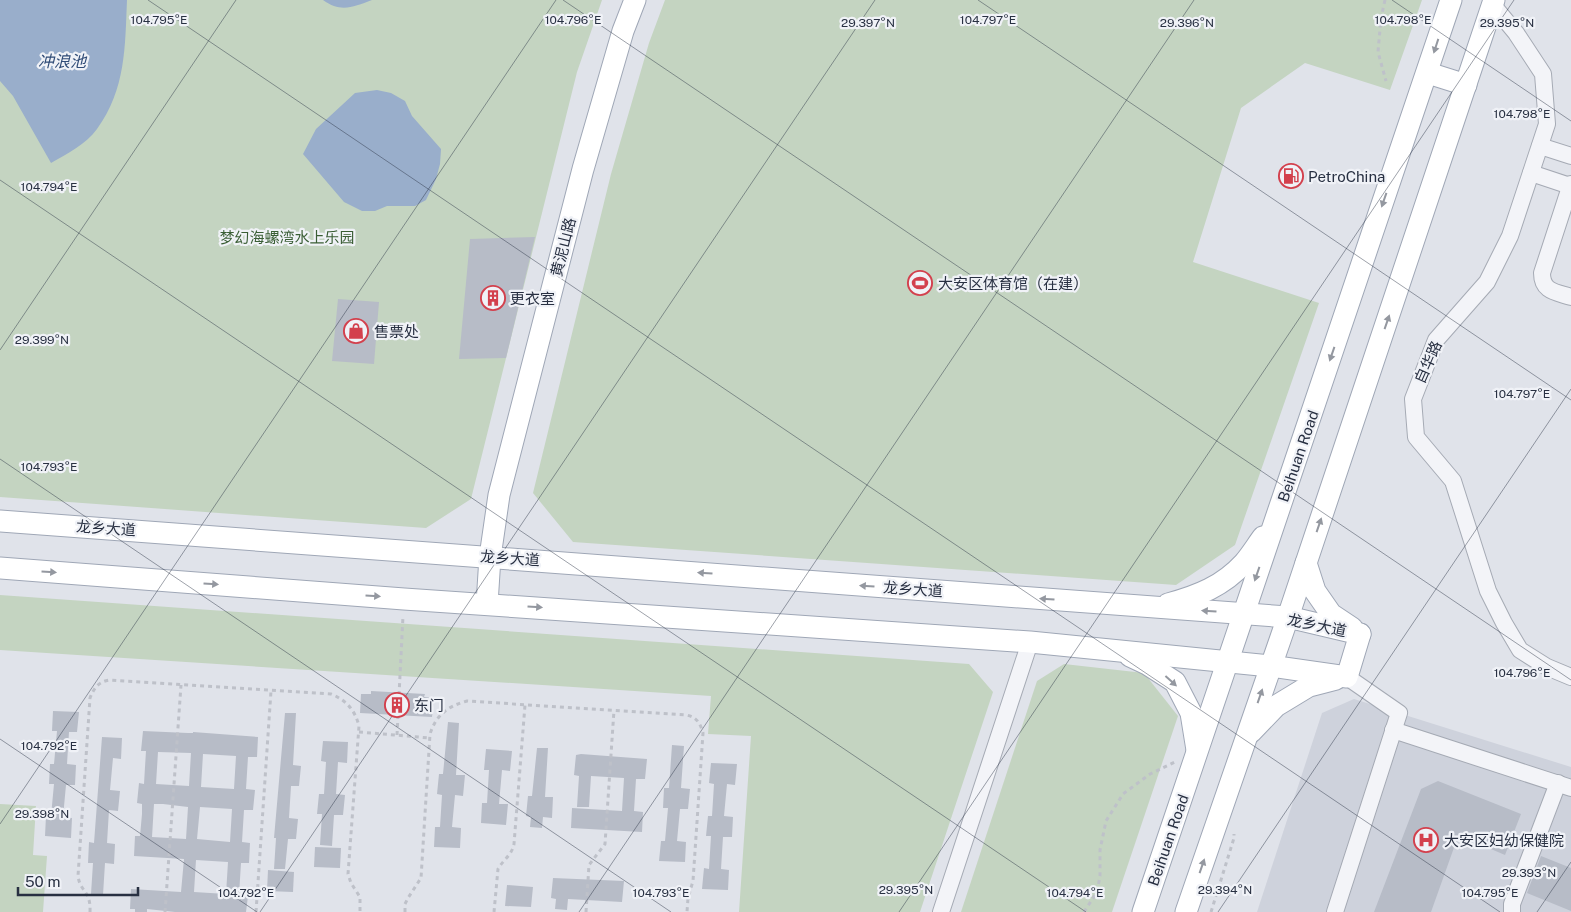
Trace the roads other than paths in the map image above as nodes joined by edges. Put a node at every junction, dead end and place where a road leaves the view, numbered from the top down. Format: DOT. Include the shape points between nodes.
graph roads {
  1 [pos="635,0"];
  2 [pos="1451,0"];
  3 [pos="1493,2"];
  4 [pos="1428,73"];
  5 [pos="1466,85"];
  6 [pos="1540,146"];
  7 [pos="1571,156"];
  8 [pos="1531,173"];
  9 [pos="1571,185"];
  10 [pos="1571,297"];
  11 [pos="1276,519"];
  12 [pos="0,521"];
  13 [pos="490,557"];
  14 [pos="1306,564"];
  15 [pos="0,568"];
  16 [pos="487,604"];
  17 [pos="1154,608"];
  18 [pos="1244,614"];
  19 [pos="1288,617"];
  20 [pos="1360,634"];
  21 [pos="1030,642"];
  22 [pos="1113,650"];
  23 [pos="1228,662"];
  24 [pos="1270,666"];
  25 [pos="1347,677"];
  26 [pos="1571,677"];
  27 [pos="1394,730"];
  28 [pos="1246,738"];
  29 [pos="1198,751"];
  30 [pos="1564,786"];
  31 [pos="941,912"];
  32 [pos="1143,912"];
  33 [pos="1186,912"];
  34 [pos="1335,912"];
  35 [pos="1512,912"];
  1 -- 13 [label="main road, 黄泥山路" via="583,169 499,495"];
  2 -- 4 [label="main road, Beihuan Road, one-way"];
  3 -- 5 [label="main road"];
  3 -- 6 [label="street, 自华路" via="1543,74 1547,124"];
  4 -- 5 [label="main road"];
  4 -- 11 [label="main road, Beihuan Road, one-way"];
  14 -- 5 [label="main road, one-way"];
  6 -- 7 [label="street"];
  6 -- 8 [label="street, 自华路"];
  8 -- 9 [label="street"];
  8 -- 26 [label="street, 自华路" via="1510,236 1487,282 1436,340 1413,399 1416,437 1453,481 1488,591 1520,650"];
  9 -- 10 [label="street" via="1542,273 1545,287"];
  11 -- 17 [label="main road" via="1244,563 1220,583 1195,596"];
  11 -- 18 [label="main road, Beihuan Road, one-way"];
  12 -- 13 [label="main road, 龙乡大道"];
  13 -- 16 [label="main road, 黄泥山路"];
  17 -- 13 [label="main road, 龙乡大道, one-way"];
  14 -- 19 [label="main road"];
  14 -- 20 [label="main road" via="1314,591 1331,614"];
  15 -- 16 [label="main road, one-way"];
  16 -- 21 [label="main road, one-way"];
  18 -- 17 [label="main road, 龙乡大道, one-way"];
  18 -- 19 [label="main road, 龙乡大道"];
  18 -- 23 [label="main road, Beihuan Road"];
  19 -- 20 [label="main road, 龙乡大道"];
  19 -- 24 [label="main road"];
  20 -- 25 [label="main road, 龙乡大道"];
  21 -- 22 [label="main road"];
  21 -- 31 [label="street"];
  22 -- 23 [label="main road"];
  22 -- 29 [label="main road, one-way" via="1147,664 1175,682 1191,713"];
  23 -- 24 [label="main road"];
  23 -- 29 [label="main road, Beihuan Road"];
  24 -- 25 [label="main road"];
  28 -- 24 [label="main road, one-way"];
  25 -- 27 [label="street" via="1399,713"];
  25 -- 28 [label="main road" via="1309,686 1276,706"];
  27 -- 30 [label="street"];
  27 -- 34 [label="street"];
  33 -- 28 [label="main road, one-way"];
  29 -- 32 [label="main road, Beihuan Road"];
  30 -- 35 [label="street" via="1512,904"];
}
